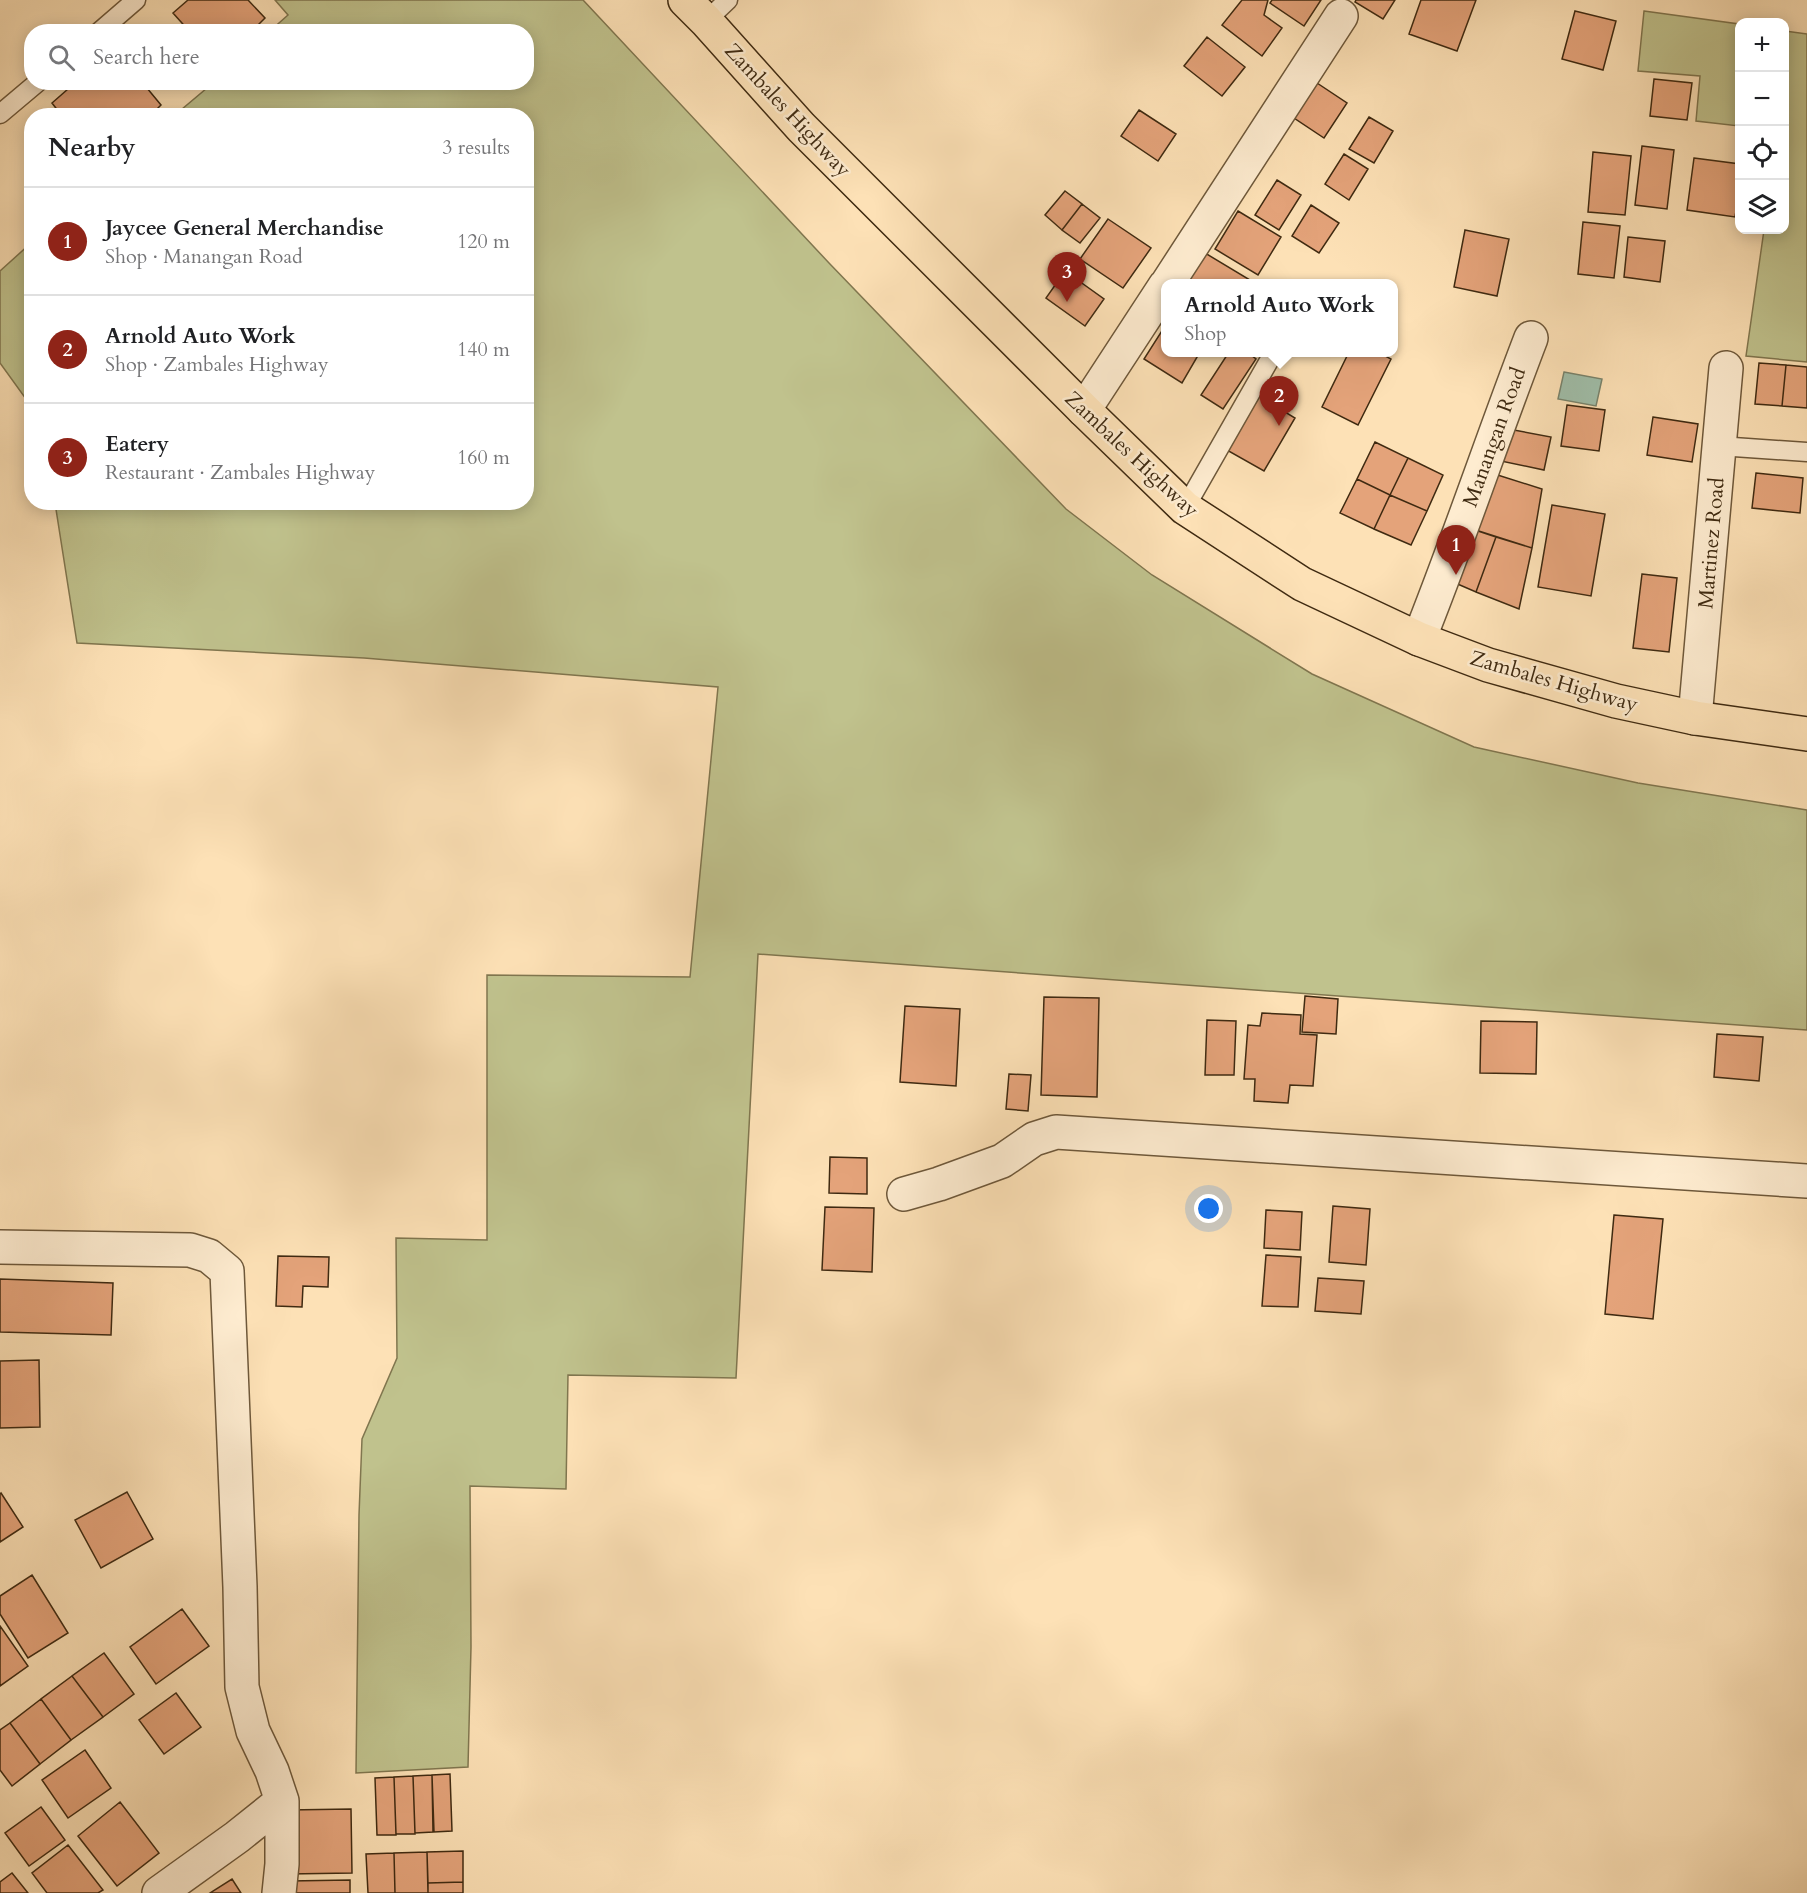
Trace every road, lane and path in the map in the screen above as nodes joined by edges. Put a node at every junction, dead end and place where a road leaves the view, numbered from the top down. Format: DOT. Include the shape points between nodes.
graph roads {
  1 [pos="136,0"];
  2 [pos="706,7"];
  3 [pos="1341,16"];
  4 [pos="108,24"];
  5 [pos="28,90"];
  6 [pos="0,114"];
  7 [pos="1170,279"];
  8 [pos="1161,293"];
  9 [pos="1532,338"];
  10 [pos="1271,357"];
  11 [pos="1726,368"];
  12 [pos="1084,410"];
  13 [pos="1719,446"];
  14 [pos="1807,452"];
  15 [pos="1185,508"];
  16 [pos="1419,639"];
  17 [pos="1695,718"];
  18 [pos="1807,734"];
  19 [pos="1807,1181"];
  20 [pos="904,1194"];
  21 [pos="0,1247"];
  22 [pos="282,1801"];
  23 [pos="159,1893"];
  24 [pos="279,1893"];
  1 -- 4 [label="lane"];
  2 -- 12 [label="main road, Zambales Highway" via="801,127"];
  3 -- 7 [label="street"];
  5 -- 6 [label="lane"];
  8 -- 12 [label="street"];
  9 -- 16 [label="street, Manangan Road"];
  10 -- 15 [label="lane"];
  11 -- 13 [label="street, Martinez Road"];
  12 -- 15 [label="main road, Zambales Highway"];
  13 -- 14 [label="lane"];
  13 -- 17 [label="street, Martinez Road"];
  15 -- 16 [label="main road, Zambales Highway" via="1302,584"];
  16 -- 17 [label="main road, Zambales Highway" via="1488,666"];
  17 -- 18 [label="main road, Zambales Highway"];
  19 -- 20 [label="street" via="1056,1132 1034,1139 1002,1161"];
  21 -- 22 [label="street" via="190,1250 209,1256 227,1271 242,1687 252,1731"];
  22 -- 23 [label="street"];
  22 -- 24 [label="street"];
}
